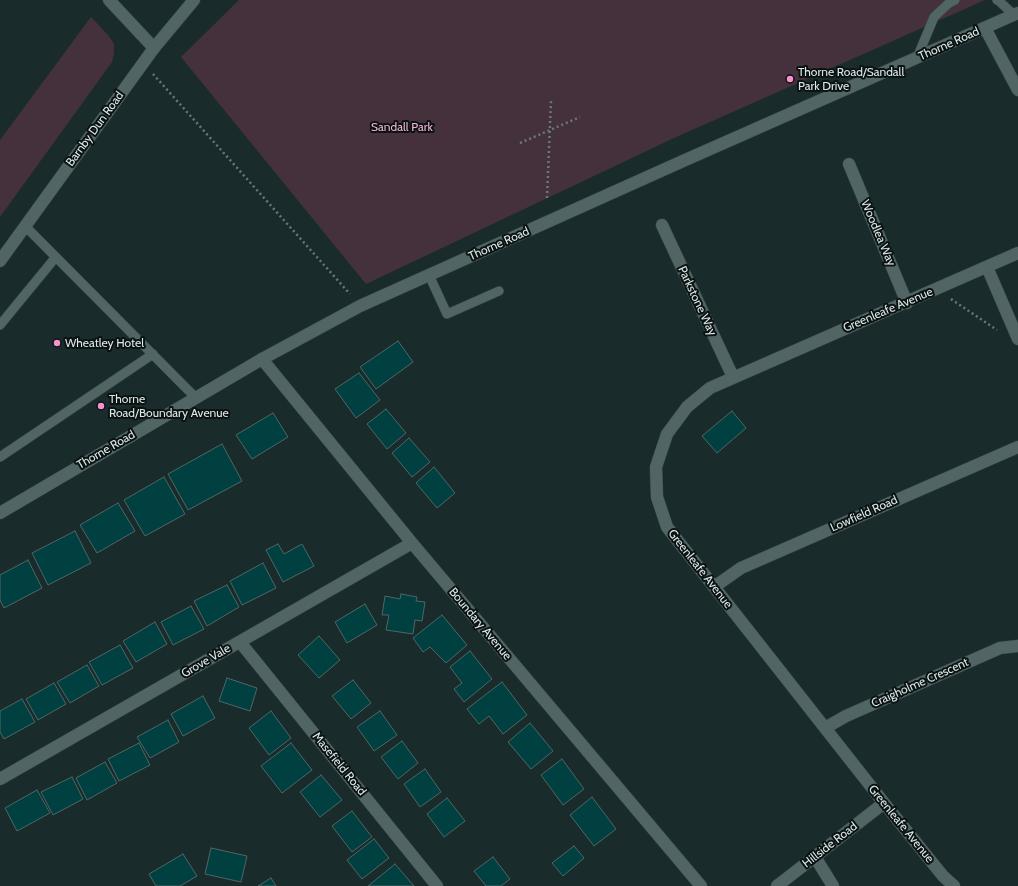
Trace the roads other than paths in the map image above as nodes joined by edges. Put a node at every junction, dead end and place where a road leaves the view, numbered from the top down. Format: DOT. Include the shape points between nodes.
graph roads {
  1 [pos="109,0"];
  2 [pos="194,0"];
  3 [pos="955,0"];
  4 [pos="997,0"];
  5 [pos="1016,14"];
  6 [pos="985,28"];
  7 [pos="154,48"];
  8 [pos="917,58"];
  9 [pos="1018,90"];
  10 [pos="850,164"];
  11 [pos="662,225"];
  12 [pos="25,226"];
  13 [pos="1018,253"];
  14 [pos="55,258"];
  15 [pos="0,261"];
  16 [pos="987,267"];
  17 [pos="429,275"];
  18 [pos="499,291"];
  19 [pos="907,303"];
  20 [pos="0,325"];
  21 [pos="1018,339"];
  22 [pos="152,354"];
  23 [pos="262,360"];
  24 [pos="733,377"];
  25 [pos="196,398"];
  26 [pos="1018,447"];
  27 [pos="0,457"];
  28 [pos="0,513"];
  29 [pos="412,543"];
  30 [pos="714,587"];
  31 [pos="240,642"];
  32 [pos="1018,646"];
  33 [pos="825,728"];
  34 [pos="0,779"];
  35 [pos="884,803"];
  36 [pos="815,857"];
  37 [pos="437,886"];
  38 [pos="701,886"];
  39 [pos="777,886"];
  40 [pos="833,886"];
  41 [pos="954,886"];
  1 -- 7 [label="street"];
  2 -- 7 [label="street, Barnby Dun Road"];
  3 -- 8 [label="lane" via="934,16"];
  4 -- 5 [label="lane"];
  5 -- 6 [label="street, Thorne Road"];
  6 -- 8 [label="street, Thorne Road"];
  6 -- 9 [label="street"];
  7 -- 12 [label="street, Barnby Dun Road"];
  8 -- 17 [label="street, Thorne Road"];
  10 -- 19 [label="street, Woodlea Way"];
  11 -- 24 [label="street, Parkstone Way"];
  12 -- 14 [label="lane"];
  12 -- 15 [label="street, Barnby Dun Road"];
  13 -- 16 [label="street, Greenleafe Avenue"];
  14 -- 20 [label="lane"];
  14 -- 22 [label="lane"];
  16 -- 19 [label="street, Greenleafe Avenue"];
  16 -- 21 [label="street"];
  17 -- 18 [label="lane" via="447,314"];
  17 -- 23 [label="street, Thorne Road" via="360,306"];
  19 -- 24 [label="street, Greenleafe Avenue"];
  22 -- 25 [label="lane"];
  22 -- 27 [label="lane"];
  23 -- 25 [label="street, Thorne Road"];
  23 -- 29 [label="street, Boundary Avenue"];
  24 -- 30 [label="street, Greenleafe Avenue" via="710,388 688,407 667,434 656,467 657,497 667,527"];
  25 -- 28 [label="street, Thorne Road"];
  26 -- 30 [label="street, Lowfield Road" via="741,568"];
  29 -- 31 [label="street, Grove Vale"];
  29 -- 38 [label="street, Boundary Avenue"];
  30 -- 33 [label="street, Greenleafe Avenue"];
  31 -- 34 [label="street, Grove Vale"];
  31 -- 37 [label="street, Masefield Road"];
  32 -- 33 [label="street, Craigholme Crescent" via="1000,648 846,716"];
  33 -- 35 [label="street, Greenleafe Avenue"];
  35 -- 36 [label="street, Hillside Road"];
  35 -- 41 [label="street, Greenleafe Avenue"];
  36 -- 39 [label="street, Hillside Road"];
  36 -- 40 [label="street"];
}
